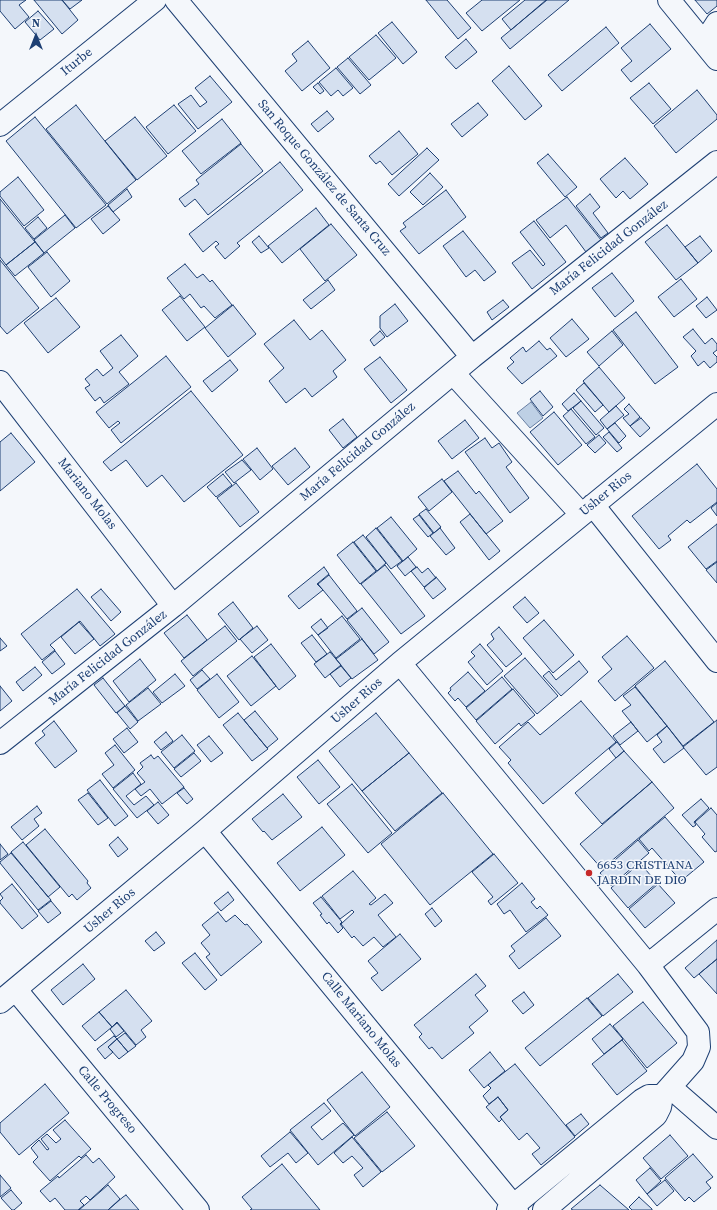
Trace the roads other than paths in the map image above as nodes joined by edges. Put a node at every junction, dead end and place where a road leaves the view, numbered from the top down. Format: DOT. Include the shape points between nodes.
graph roads {
  1 [pos="155,0"];
  2 [pos="176,0"];
  3 [pos="669,0"];
  4 [pos="717,23"];
  5 [pos="710,51"];
  6 [pos="0,125"];
  7 [pos="717,162"];
  8 [pos="472,357"];
  9 [pos="453,373"];
  10 [pos="0,382"];
  11 [pos="717,404"];
  12 [pos="587,509"];
  13 [pos="173,606"];
  14 [pos="717,661"];
  15 [pos="400,663"];
  16 [pos="0,743"];
  17 [pos="205,831"];
  18 [pos="717,910"];
  19 [pos="648,965"];
  20 [pos="8,996"];
  21 [pos="666,1091"];
  22 [pos="717,1128"];
  23 [pos="513,1209"];
  24 [pos="198,1210"];
  25 [pos="544,1210"];
  1 -- 6 [label="street, Iturbe"];
  2 -- 8 [label="street, San Roque González de Santa Cruz"];
  3 -- 5 [label="street"];
  4 -- 5 [label="street"];
  7 -- 8 [label="street, María Felicidad González"];
  8 -- 9 [label="street, María Felicidad González"];
  9 -- 12 [label="street"];
  9 -- 13 [label="street, María Felicidad González"];
  10 -- 13 [label="street, Mariano Molas"];
  11 -- 12 [label="street, Usher Rios"];
  12 -- 14 [label="street"];
  12 -- 15 [label="street, Usher Rios"];
  13 -- 16 [label="street, María Felicidad González"];
  15 -- 17 [label="street, Usher Rios"];
  15 -- 19 [label="street"];
  17 -- 20 [label="street, Usher Rios"];
  17 -- 23 [label="street, Calle Mariano Molas"];
  18 -- 19 [label="street"];
  19 -- 21 [label="street" via="698,1032 700,1047 693,1061"];
  20 -- 24 [label="street, Calle Progreso"];
  21 -- 22 [label="street"];
  21 -- 23 [label="street" via="642,1100"];
  21 -- 25 [label="street" via="656,1115"];
}
